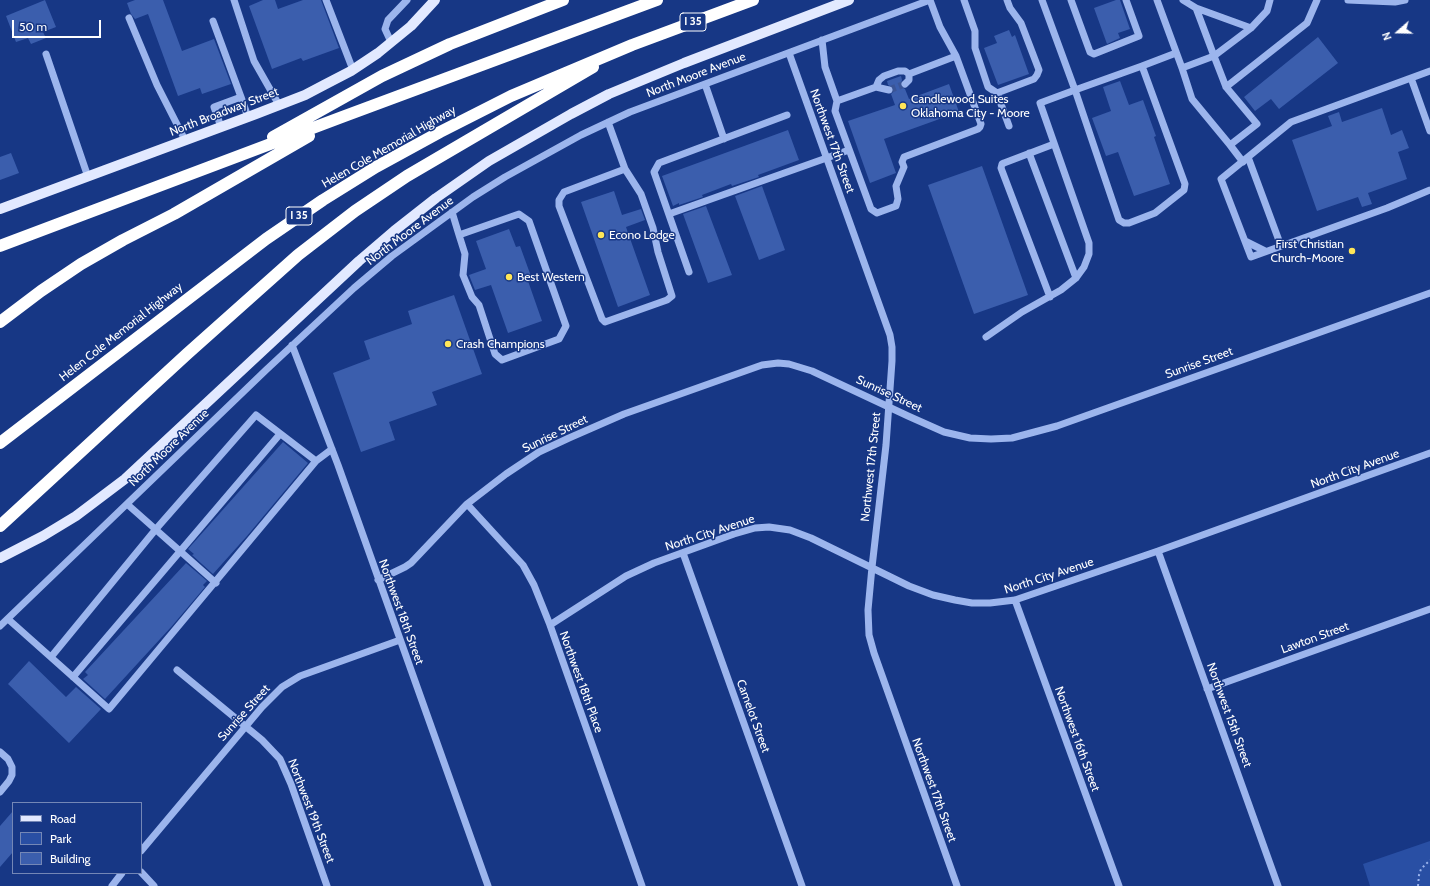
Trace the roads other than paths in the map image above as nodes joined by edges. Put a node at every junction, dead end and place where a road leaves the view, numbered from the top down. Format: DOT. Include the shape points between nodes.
graph roads {
  1 [pos="234,0"];
  2 [pos="326,0"];
  3 [pos="407,0"];
  4 [pos="435,0"];
  5 [pos="563,0"];
  6 [pos="657,0"];
  7 [pos="753,0"];
  8 [pos="849,0"];
  9 [pos="930,0"];
  10 [pos="964,0"];
  11 [pos="1007,0"];
  12 [pos="1042,0"];
  13 [pos="1126,0"];
  14 [pos="1158,0"];
  15 [pos="1183,0"];
  16 [pos="1270,0"];
  17 [pos="1317,0"];
  18 [pos="1348,0"];
  19 [pos="1405,0"];
  20 [pos="1073,1"];
  21 [pos="1196,8"];
  22 [pos="129,18"];
  23 [pos="213,21"];
  24 [pos="1251,28"];
  25 [pos="822,40"];
  26 [pos="391,42"];
  27 [pos="632,45"];
  28 [pos="789,52"];
  29 [pos="1176,53"];
  30 [pos="46,54"];
  31 [pos="956,56"];
  32 [pos="1214,56"];
  33 [pos="1142,66"];
  34 [pos="1182,68"];
  35 [pos="353,70"];
  36 [pos="1430,71"];
  37 [pos="909,74"];
  38 [pos="1411,78"];
  39 [pos="705,84"];
  40 [pos="905,84"];
  41 [pos="876,86"];
  42 [pos="1226,87"];
  43 [pos="889,90"];
  44 [pos="1075,90"];
  45 [pos="997,93"];
  46 [pos="241,97"];
  47 [pos="837,101"];
  48 [pos="279,105"];
  49 [pos="787,115"];
  50 [pos="248,117"];
  51 [pos="342,117"];
  52 [pos="608,122"];
  53 [pos="1008,126"];
  54 [pos="221,127"];
  55 [pos="1430,131"];
  56 [pos="724,139"];
  57 [pos="185,140"];
  58 [pos="1054,144"];
  59 [pos="1230,145"];
  60 [pos="849,150"];
  61 [pos="1029,153"];
  62 [pos="235,158"];
  63 [pos="827,158"];
  64 [pos="1245,159"];
  65 [pos="625,169"];
  66 [pos="88,177"];
  67 [pos="1430,190"];
  68 [pos="0,208"];
  69 [pos="452,212"];
  70 [pos="669,214"];
  71 [pos="459,235"];
  72 [pos="1245,241"];
  73 [pos="0,246"];
  74 [pos="1281,246"];
  75 [pos="1265,251"];
  76 [pos="688,272"];
  77 [pos="1076,278"];
  78 [pos="1430,293"];
  79 [pos="1050,297"];
  80 [pos="0,322"];
  81 [pos="986,337"];
  82 [pos="292,345"];
  83 [pos="889,407"];
  84 [pos="280,434"];
  85 [pos="0,443"];
  86 [pos="332,449"];
  87 [pos="1430,453"];
  88 [pos="316,461"];
  89 [pos="127,504"];
  90 [pos="466,504"];
  91 [pos="0,526"];
  92 [pos="156,529"];
  93 [pos="180,551"];
  94 [pos="1158,551"];
  95 [pos="683,553"];
  96 [pos="0,558"];
  97 [pos="872,568"];
  98 [pos="378,580"];
  99 [pos="216,583"];
  100 [pos="1015,600"];
  101 [pos="1430,610"];
  102 [pos="8,619"];
  103 [pos="550,625"];
  104 [pos="0,626"];
  105 [pos="400,640"];
  106 [pos="50,657"];
  107 [pos="177,670"];
  108 [pos="73,677"];
  109 [pos="1208,689"];
  110 [pos="245,726"];
  111 [pos="0,752"];
  112 [pos="0,792"];
  113 [pos="142,850"];
  114 [pos="142,873"];
  115 [pos="121,874"];
  116 [pos="112,886"];
  117 [pos="154,886"];
  118 [pos="327,886"];
  119 [pos="488,886"];
  120 [pos="642,886"];
  121 [pos="802,886"];
  122 [pos="957,886"];
  123 [pos="1118,886"];
  124 [pos="1278,886"];
  1 -- 48 [label="street" via="254,61"];
  2 -- 35 [label="street"];
  3 -- 26 [label="street" via="388,20 385,29"];
  4 -- 26 [label="main road, North Broadway Street" via="411,26"];
  5 -- 62 [label="highway" via="450,44 382,76"];
  6 -- 51 [label="highway"];
  7 -- 27 [label="highway, Helen Cole Memorial Highway / I 35"];
  8 -- 96 [label="main road" via="684,62 609,94 490,161 436,198 359,261 126,479 76,516"];
  9 -- 25 [label="street, North Moore Avenue"];
  9 -- 31 [label="street" via="940,27"];
  10 -- 45 [label="street" via="975,31 974,48 988,86"];
  11 -- 45 [label="street" via="1021,23 1039,70 1034,79"];
  12 -- 44 [label="street"];
  13 -- 20 [label="street" via="1139,36 1094,54 1090,52"];
  14 -- 29 [label="street"];
  15 -- 21 [label="street"];
  16 -- 24 [label="street" via="1267,11"];
  17 -- 42 [label="street" via="1307,23"];
  18 -- 19 [label="street"];
  21 -- 24 [label="street"];
  21 -- 32 [label="street"];
  22 -- 57 [label="street"];
  23 -- 46 [label="street"];
  24 -- 32 [label="street"];
  25 -- 28 [label="street, North Moore Avenue"];
  25 -- 47 [label="street" via="824,67"];
  26 -- 35 [label="main road, North Broadway Street"];
  27 -- 85 [label="highway, Helen Cole Memorial Highway / I 35" via="511,96 363,175 266,239"];
  27 -- 91 [label="highway" via="455,147 355,211 298,255 235,310"];
  28 -- 39 [label="street, North Moore Avenue"];
  28 -- 63 [label="street, Northwest 17th Street"];
  29 -- 33 [label="street"];
  29 -- 34 [label="street"];
  30 -- 66 [label="street"];
  31 -- 37 [label="street"];
  31 -- 60 [label="street" via="980,127 904,157 904,167 896,186 896,206 877,213 871,209"];
  32 -- 34 [label="street"];
  32 -- 42 [label="street"];
  33 -- 44 [label="street"];
  33 -- 44 [label="street" via="1184,190 1155,213 1129,223 1119,220"];
  34 -- 59 [label="street" via="1192,99"];
  35 -- 48 [label="main road, North Broadway Street" via="318,89"];
  36 -- 38 [label="street"];
  37 -- 40 [label="street"];
  37 -- 41 [label="street" via="898,71 884,76"];
  38 -- 55 [label="street"];
  38 -- 64 [label="street" via="1291,122"];
  39 -- 52 [label="street, North Moore Avenue"];
  39 -- 56 [label="street"];
  41 -- 43 [label="street"];
  41 -- 47 [label="street"];
  42 -- 59 [label="street" via="1257,124"];
  44 -- 58 [label="street" via="1040,103"];
  45 -- 53 [label="street"];
  46 -- 50 [label="street"];
  46 -- 54 [label="street" via="214,107"];
  47 -- 60 [label="street" via="835,111"];
  48 -- 50 [label="main road, North Broadway Street"];
  49 -- 56 [label="street"];
  50 -- 54 [label="main road, North Broadway Street"];
  51 -- 62 [label="highway"];
  51 -- 80 [label="highway" via="174,214 81,264"];
  52 -- 65 [label="street"];
  52 -- 69 [label="street, North Moore Avenue" via="581,134 505,177"];
  54 -- 57 [label="main road, North Broadway Street"];
  56 -- 70 [label="street" via="658,163 654,172"];
  57 -- 66 [label="main road, North Broadway Street"];
  58 -- 61 [label="street"];
  58 -- 77 [label="street" via="1089,243 1089,254"];
  59 -- 64 [label="street"];
  60 -- 63 [label="street"];
  61 -- 77 [label="street"];
  61 -- 79 [label="street" via="1002,164 1001,168"];
  62 -- 73 [label="highway"];
  63 -- 70 [label="street"];
  63 -- 83 [label="street, Northwest 17th Street" via="890,335 892,362"];
  64 -- 72 [label="street" via="1221,179"];
  64 -- 74 [label="street"];
  65 -- 65 [label="street" via="646,208 672,296 605,322 558,206 564,192"];
  66 -- 68 [label="main road, North Broadway Street"];
  67 -- 74 [label="street"];
  69 -- 71 [label="street"];
  69 -- 82 [label="street, North Moore Avenue" via="392,256"];
  70 -- 76 [label="street"];
  71 -- 71 [label="street" via="465,254 464,275 472,297 479,305 495,354 502,360 559,339 566,326 529,221 519,214"];
  72 -- 75 [label="street"];
  72 -- 75 [label="street" via="1251,257"];
  74 -- 75 [label="street"];
  77 -- 79 [label="street"];
  78 -- 83 [label="street, Sunrise Street" via="1057,426 1012,438 991,440 944,432"];
  79 -- 81 [label="street" via="1022,312"];
  82 -- 86 [label="street, Northwest 18th Street"];
  82 -- 89 [label="street, North Moore Avenue"];
  83 -- 90 [label="street, Sunrise Street" via="799,366 778,363 762,365 632,412 539,452"];
  83 -- 97 [label="street, Northwest 17th Street"];
  84 -- 88 [label="street"];
  84 -- 92 [label="street" via="256,415"];
  84 -- 93 [label="street"];
  86 -- 88 [label="street"];
  86 -- 98 [label="street, Northwest 18th Street"];
  87 -- 94 [label="street, North City Avenue"];
  88 -- 99 [label="street"];
  89 -- 92 [label="street"];
  89 -- 102 [label="street, North Moore Avenue"];
  90 -- 98 [label="street, Sunrise Street" via="411,563"];
  90 -- 103 [label="street, Northwest 18th Place" via="523,565"];
  92 -- 93 [label="street"];
  92 -- 106 [label="street"];
  93 -- 99 [label="street"];
  93 -- 108 [label="street"];
  94 -- 100 [label="street, North City Avenue"];
  94 -- 109 [label="street, Northwest 15th Street"];
  95 -- 97 [label="street, North City Avenue" via="754,528 769,527 790,530 811,538"];
  95 -- 103 [label="street, North City Avenue" via="626,576"];
  95 -- 121 [label="street, Camelot Street"];
  97 -- 100 [label="street, North City Avenue" via="909,586 940,597 972,603"];
  97 -- 122 [label="street, Northwest 17th Street" via="868,625 874,653"];
  98 -- 105 [label="street, Northwest 18th Street"];
  99 -- 108 [label="street" via="109,709"];
  100 -- 123 [label="street, Northwest 16th Street"];
  101 -- 109 [label="street, Lawton Street"];
  102 -- 104 [label="street, North Moore Avenue"];
  102 -- 106 [label="street"];
  103 -- 120 [label="street, Northwest 18th Place"];
  105 -- 110 [label="street, Sunrise Street" via="291,681 282,687"];
  105 -- 119 [label="street, Northwest 18th Street"];
  106 -- 108 [label="street"];
  107 -- 110 [label="street, Northwest 19th Street"];
  109 -- 124 [label="street, Northwest 15th Street"];
  110 -- 113 [label="street, Sunrise Street"];
  110 -- 118 [label="street, Northwest 19th Street" via="272,750 285,768"];
  111 -- 112 [label="street" via="8,759 12,775"];
  114 -- 117 [label="street"];
  115 -- 116 [label="street"];
}
